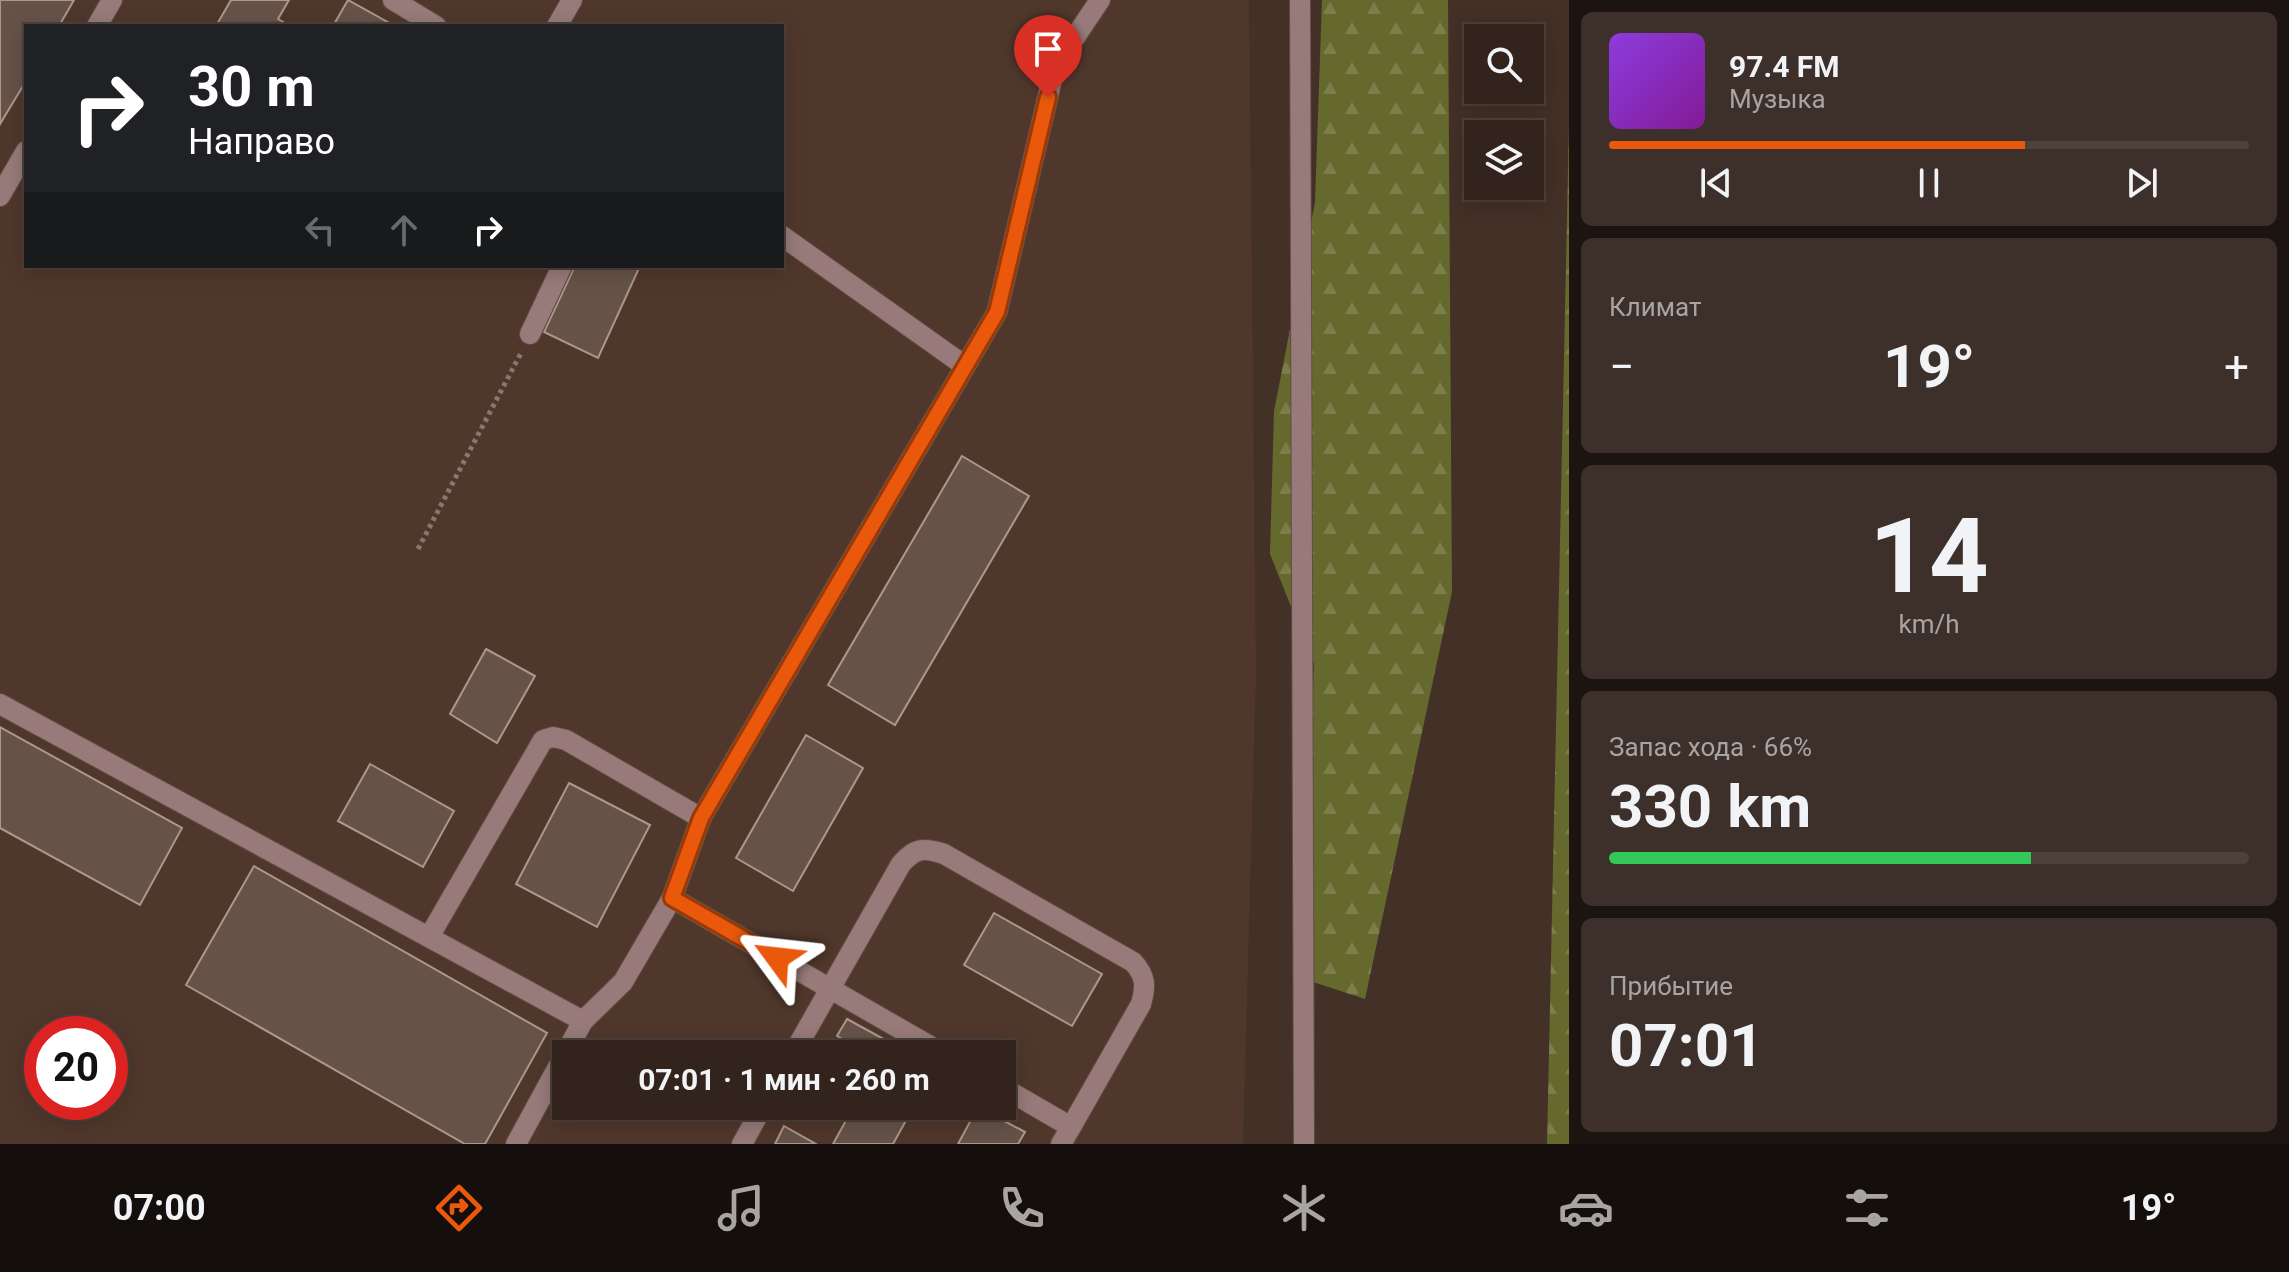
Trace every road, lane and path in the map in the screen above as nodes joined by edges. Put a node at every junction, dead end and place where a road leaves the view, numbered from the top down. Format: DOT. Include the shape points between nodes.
graph roads {
  1 [pos="112,0"];
  2 [pos="393,0"];
  3 [pos="572,0"];
  4 [pos="1100,0"];
  5 [pos="1300,0"];
  6 [pos="98,24"];
  7 [pos="433,24"];
  8 [pos="558,24"];
  9 [pos="24,154"];
  10 [pos="0,196"];
  11 [pos="784,237"];
  12 [pos="561,268"];
  13 [pos="530,334"];
  14 [pos="965,366"];
  15 [pos="418,549"];
  16 [pos="0,704"];
  17 [pos="701,818"];
  18 [pos="672,898"];
  19 [pos="429,937"];
  20 [pos="830,989"];
  21 [pos="583,1021"];
  22 [pos="801,1040"];
  23 [pos="919,1040"];
  24 [pos="1016,1098"];
  25 [pos="755,1120"];
  26 [pos="1066,1135"];
  27 [pos="516,1144"];
  28 [pos="742,1144"];
  29 [pos="1304,1144"];
  1 -- 6 [label="street"];
  2 -- 7 [label="street"];
  3 -- 8 [label="street"];
  4 -- 14 [label="street" via="1055,67 997,312"];
  5 -- 29 [label="street"];
  9 -- 10 [label="street"];
  11 -- 14 [label="street"];
  12 -- 13 [label="street"];
  13 -- 15 [label="path"];
  14 -- 17 [label="street"];
  16 -- 19 [label="street"];
  17 -- 18 [label="street"];
  17 -- 19 [label="street" via="566,740 543,740"];
  18 -- 20 [label="street"];
  18 -- 21 [label="street" via="623,982"];
  19 -- 21 [label="street"];
  20 -- 22 [label="street"];
  20 -- 23 [label="street"];
  20 -- 26 [label="street" via="901,864 912,851 927,848 1133,962 1143,973 1141,1004"];
  21 -- 27 [label="street"];
  24 -- 26 [label="street"];
  25 -- 28 [label="street"];
}
